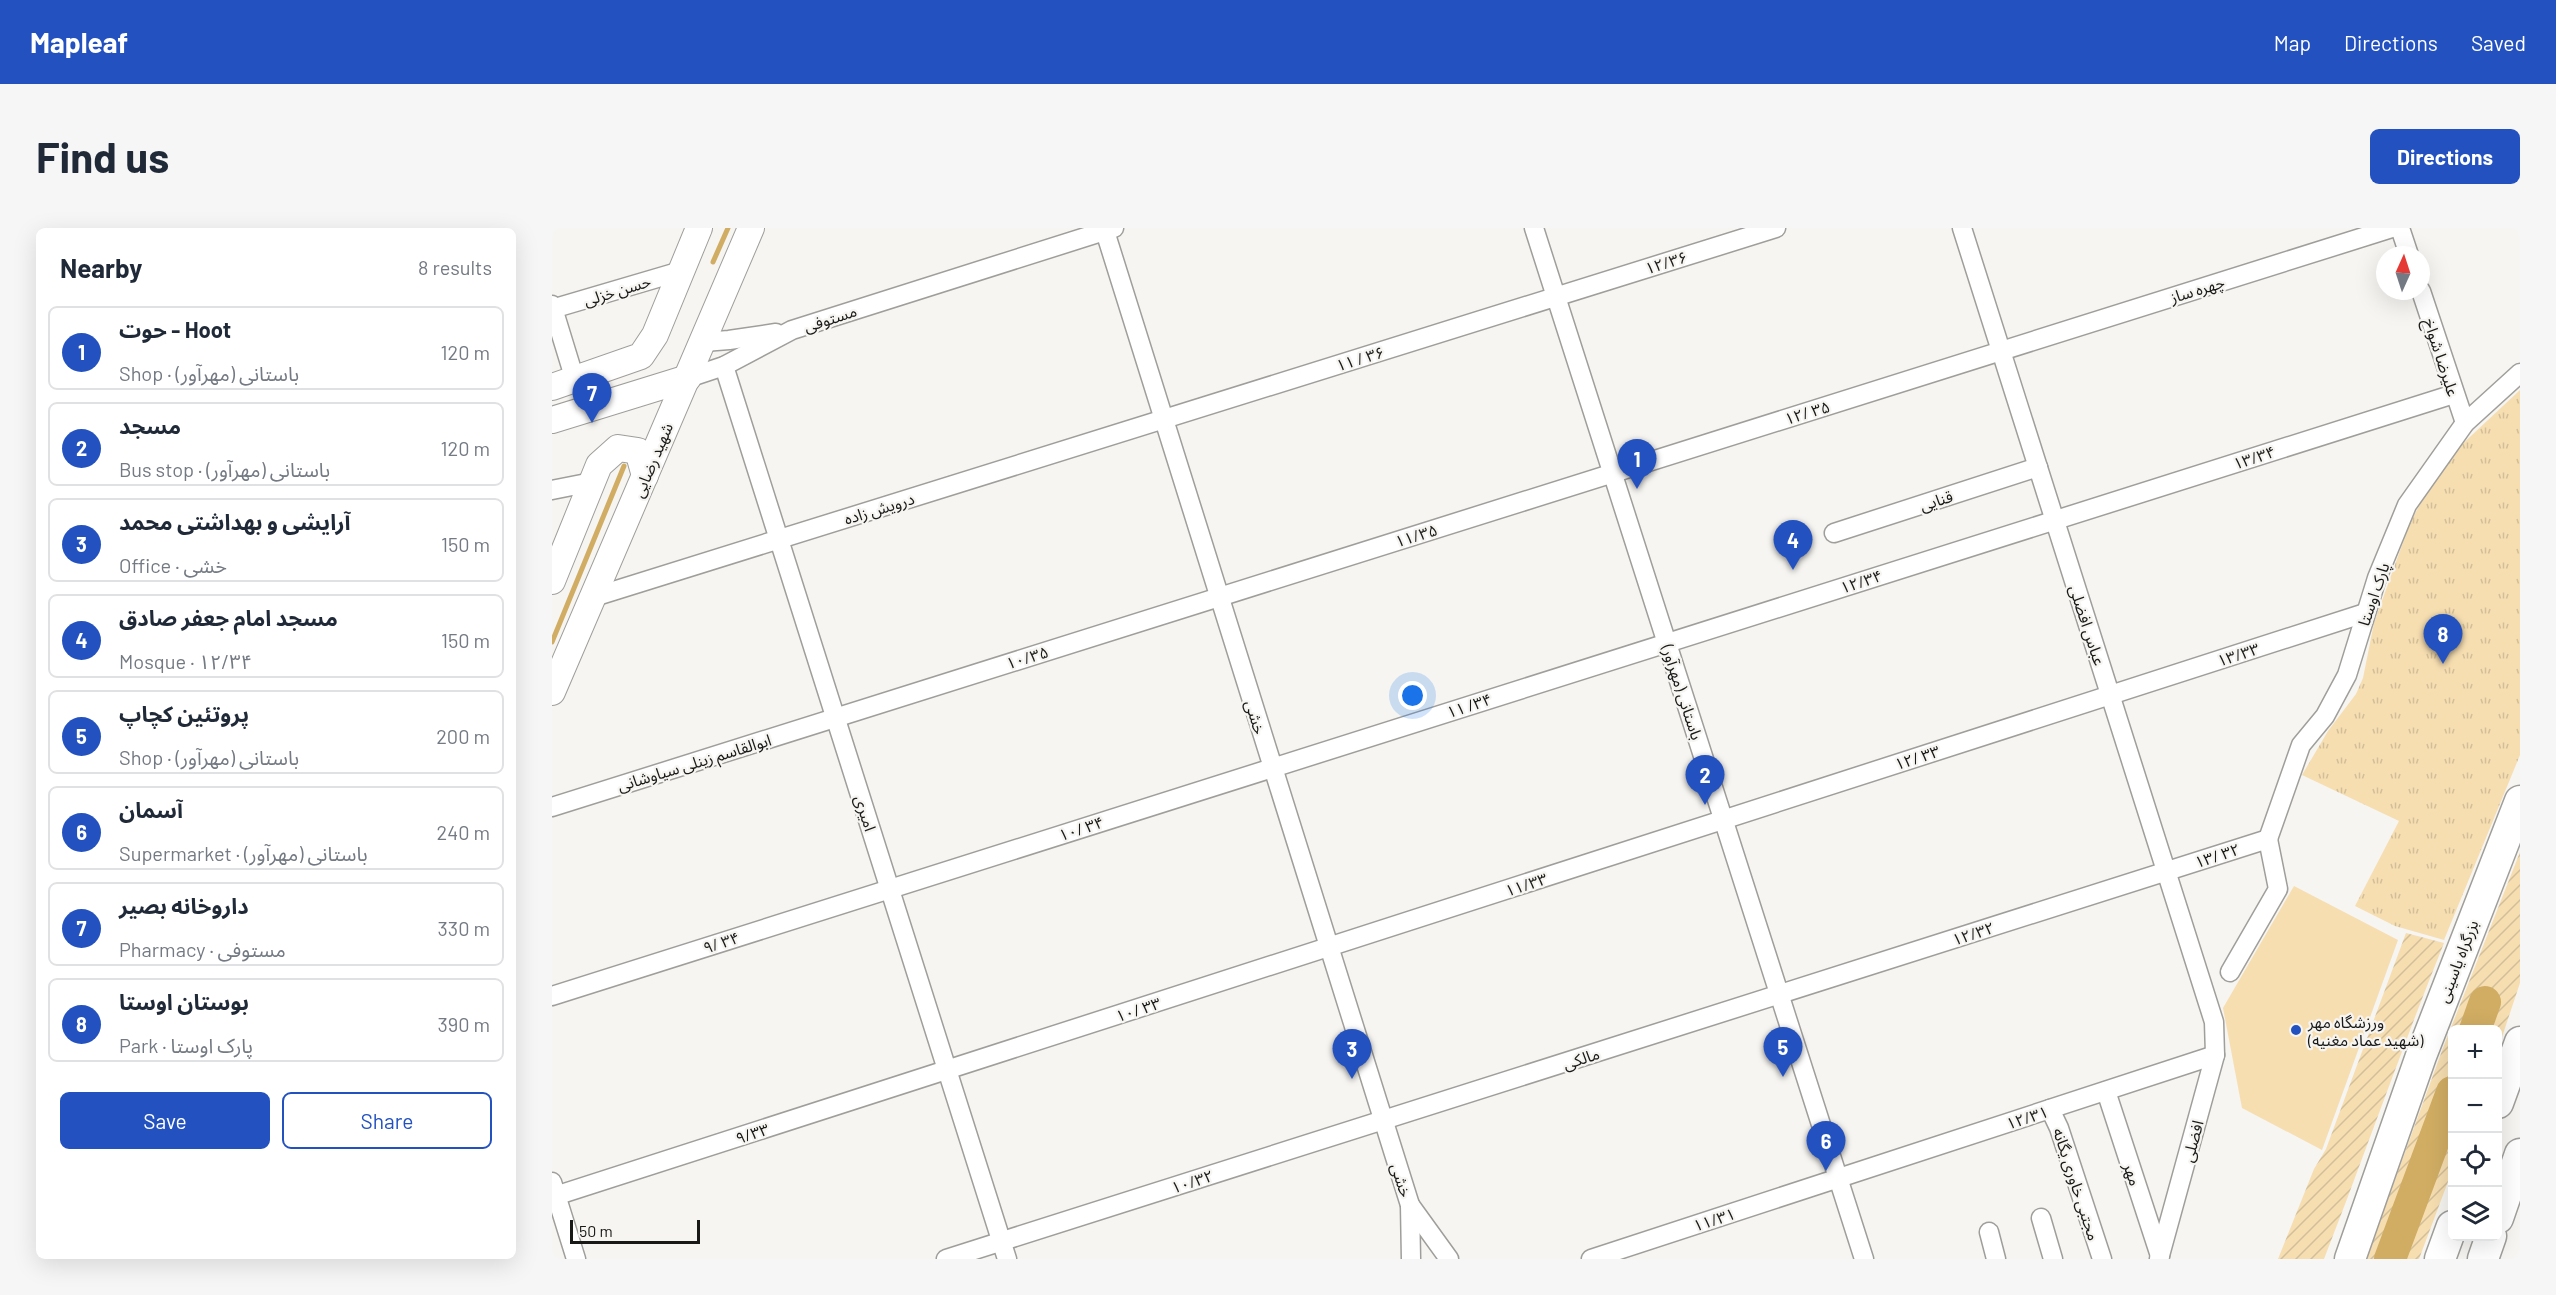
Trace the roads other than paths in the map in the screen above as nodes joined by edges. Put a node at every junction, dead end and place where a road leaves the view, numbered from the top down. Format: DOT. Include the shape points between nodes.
graph roads {
  1 [pos="699,228"];
  2 [pos="751,228"];
  3 [pos="1534,228"];
  4 [pos="1776,228"];
  5 [pos="1962,228"];
  6 [pos="2392,228"];
  7 [pos="2400,228"];
  8 [pos="1107,229"];
  9 [pos="2406,246"];
  10 [pos="681,271"];
  11 [pos="1556,297"];
  12 [pos="2424,300"];
  13 [pos="552,308"];
  14 [pos="792,330"];
  15 [pos="704,342"];
  16 [pos="2001,351"];
  17 [pos="724,366"];
  18 [pos="2520,373"];
  19 [pos="688,378"];
  20 [pos="564,383"];
  21 [pos="2454,394"];
  22 [pos="1163,419"];
  23 [pos="552,420"];
  24 [pos="2465,423"];
  25 [pos="2038,467"];
  26 [pos="1613,473"];
  27 [pos="645,476"];
  28 [pos="592,482"];
  29 [pos="552,490"];
  30 [pos="2055,520"];
  31 [pos="1834,533"];
  32 [pos="779,539"];
  33 [pos="552,581"];
  34 [pos="594,597"];
  35 [pos="1219,597"];
  36 [pos="2365,613"];
  37 [pos="1667,643"];
  38 [pos="552,692"];
  39 [pos="2111,695"];
  40 [pos="835,718"];
  41 [pos="1272,768"];
  42 [pos="2520,801"];
  43 [pos="552,807"];
  44 [pos="1724,820"];
  45 [pos="2268,839"];
  46 [pos="2167,871"];
  47 [pos="890,889"];
  48 [pos="1328,947"];
  49 [pos="2230,972"];
  50 [pos="1779,994"];
  51 [pos="552,996"];
  52 [pos="2214,1022"];
  53 [pos="2520,1042"];
  54 [pos="2215,1055"];
  55 [pos="947,1070"];
  56 [pos="2106,1091"];
  57 [pos="2502,1092"];
  58 [pos="2050,1109"];
  59 [pos="1382,1121"];
  60 [pos="2520,1154"];
  61 [pos="1838,1178"];
  62 [pos="553,1192"];
  63 [pos="1410,1205"];
  64 [pos="2502,1206"];
  65 [pos="2041,1218"];
  66 [pos="1989,1232"];
  67 [pos="2448,1237"];
  68 [pos="1002,1241"];
  69 [pos="2489,1241"];
  70 [pos="2159,1258"];
  71 [pos="576,1259"];
  72 [pos="946,1259"];
  73 [pos="1007,1259"];
  74 [pos="1412,1259"];
  75 [pos="1449,1259"];
  76 [pos="1591,1259"];
  77 [pos="1864,1259"];
  78 [pos="1996,1259"];
  79 [pos="2053,1259"];
  80 [pos="2102,1259"];
  81 [pos="2350,1259"];
  82 [pos="2440,1259"];
  83 [pos="2483,1259"];
  1 -- 10 [label="main road"];
  2 -- 15 [label="main road, شهید رضایی"];
  3 -- 11 [label="street, باستانی (مهرآور)"];
  4 -- 11 [label="street, ۱۲/۳۶"];
  5 -- 16 [label="street, عباس افضلی"];
  6 -- 16 [label="street, چهره ساز"];
  7 -- 9 [label="street"];
  8 -- 14 [label="street, مستوفی"];
  8 -- 22 [label="street, خشی"];
  10 -- 13 [label="street, حسن خزلی"];
  10 -- 20 [label="main road" via="655,335 641,356"];
  11 -- 22 [label="street, ۱۱ / ۳۶"];
  11 -- 26 [label="street, باستانی (مهرآور)"];
  12 -- 21 [label="street, علیرضا شواخ"];
  13 -- 20 [label="street"];
  14 -- 15 [label="street"];
  14 -- 17 [label="street, مستوفی"];
  15 -- 19 [label="main road, شهید رضایی"];
  16 -- 25 [label="street, عباس افضلی"];
  16 -- 26 [label="street, ۱۲/ ۳۵"];
  17 -- 19 [label="street, مستوفی"];
  17 -- 32 [label="street, امیری"];
  18 -- 24 [label="street, پارک اوستا"];
  19 -- 23 [label="main road, مستوفی"];
  19 -- 27 [label="main road, شهید رضایی"];
  21 -- 24 [label="street, علیرضا شواخ"];
  21 -- 30 [label="street, ۱۳/۳۴"];
  22 -- 32 [label="street, درویش زاده"];
  22 -- 35 [label="street, خشی"];
  24 -- 36 [label="street, پارک اوستا" via="2407,505"];
  25 -- 30 [label="street, عباس افضلی"];
  25 -- 31 [label="street, قنایی"];
  26 -- 35 [label="street, ۱۱/۳۵"];
  26 -- 37 [label="street, باستانی (مهرآور)"];
  27 -- 28 [label="main road" via="638,451 618,448 599,465"];
  27 -- 34 [label="main road, شهید رضایی"];
  28 -- 29 [label="street"];
  28 -- 33 [label="main road"];
  30 -- 37 [label="street, ۱۲/۳۴"];
  30 -- 39 [label="street, عباس افضلی"];
  32 -- 34 [label="street, درویش زاده"];
  32 -- 40 [label="street, امیری"];
  34 -- 38 [label="main road, شهید رضایی"];
  35 -- 40 [label="street, ۱۰/۳۵"];
  35 -- 41 [label="street, خشی"];
  36 -- 39 [label="street, ۱۳/۳۳"];
  36 -- 45 [label="street, پارک اوستا" via="2347,675 2325,716 2301,744"];
  37 -- 41 [label="street, ۱۱ /۳۴"];
  37 -- 44 [label="street, باستانی (مهرآور)"];
  39 -- 44 [label="street, ۱۲/ ۳۳"];
  39 -- 46 [label="street, عباس افضلی"];
  40 -- 43 [label="street, ابوالقاسم زینلی سیاوشانی"];
  40 -- 47 [label="street, امیری"];
  41 -- 47 [label="street, ۱۰/ ۳۴"];
  41 -- 48 [label="street, خشی"];
  42 -- 81 [label="highway, بزرگراه یاسینی" via="2421,1056"];
  44 -- 48 [label="street, ۱۱/۳۳"];
  44 -- 50 [label="street, باستانی (مهرآور)"];
  45 -- 46 [label="street, ۱۳/ ۳۲"];
  45 -- 49 [label="street" via="2278,889"];
  46 -- 50 [label="street, ۱۲/۳۲"];
  46 -- 52 [label="street, عباس افضلی"];
  47 -- 51 [label="street, ۹/ ۳۴"];
  47 -- 55 [label="street, امیری"];
  48 -- 55 [label="street, ۱۰/ ۳۳"];
  48 -- 59 [label="street, خشی"];
  50 -- 59 [label="street, مالکی"];
  50 -- 61 [label="street, باستانی (مهرآور)"];
  52 -- 54 [label="street, افضلی"];
  53 -- 57 [label="highway"];
  54 -- 56 [label="street, ۱۲/۳۱"];
  54 -- 70 [label="street, افضلی"];
  55 -- 62 [label="street, ۹/۳۳"];
  55 -- 68 [label="street, امیری"];
  56 -- 58 [label="street, ۱۲/۳۱"];
  56 -- 70 [label="street, مهر"];
  58 -- 61 [label="street, ۱۲/۳۱"];
  58 -- 80 [label="street, مجتبی خاوری یگانه" via="2060,1128"];
  59 -- 63 [label="street, خشی"];
  59 -- 68 [label="street, ۱۰/۳۲"];
  60 -- 64 [label="highway"];
  61 -- 76 [label="street, ۱۱/۳۱"];
  61 -- 77 [label="street, باستانی (مهرآور)"];
  62 -- 71 [label="street"];
  63 -- 74 [label="street, خشی"];
  63 -- 75 [label="street, خشی"];
  65 -- 79 [label="street"];
  66 -- 78 [label="street"];
  67 -- 82 [label="highway"];
  68 -- 72 [label="street, ۱۰/۳۲"];
  68 -- 73 [label="street, امیری"];
  69 -- 83 [label="highway"];
}
